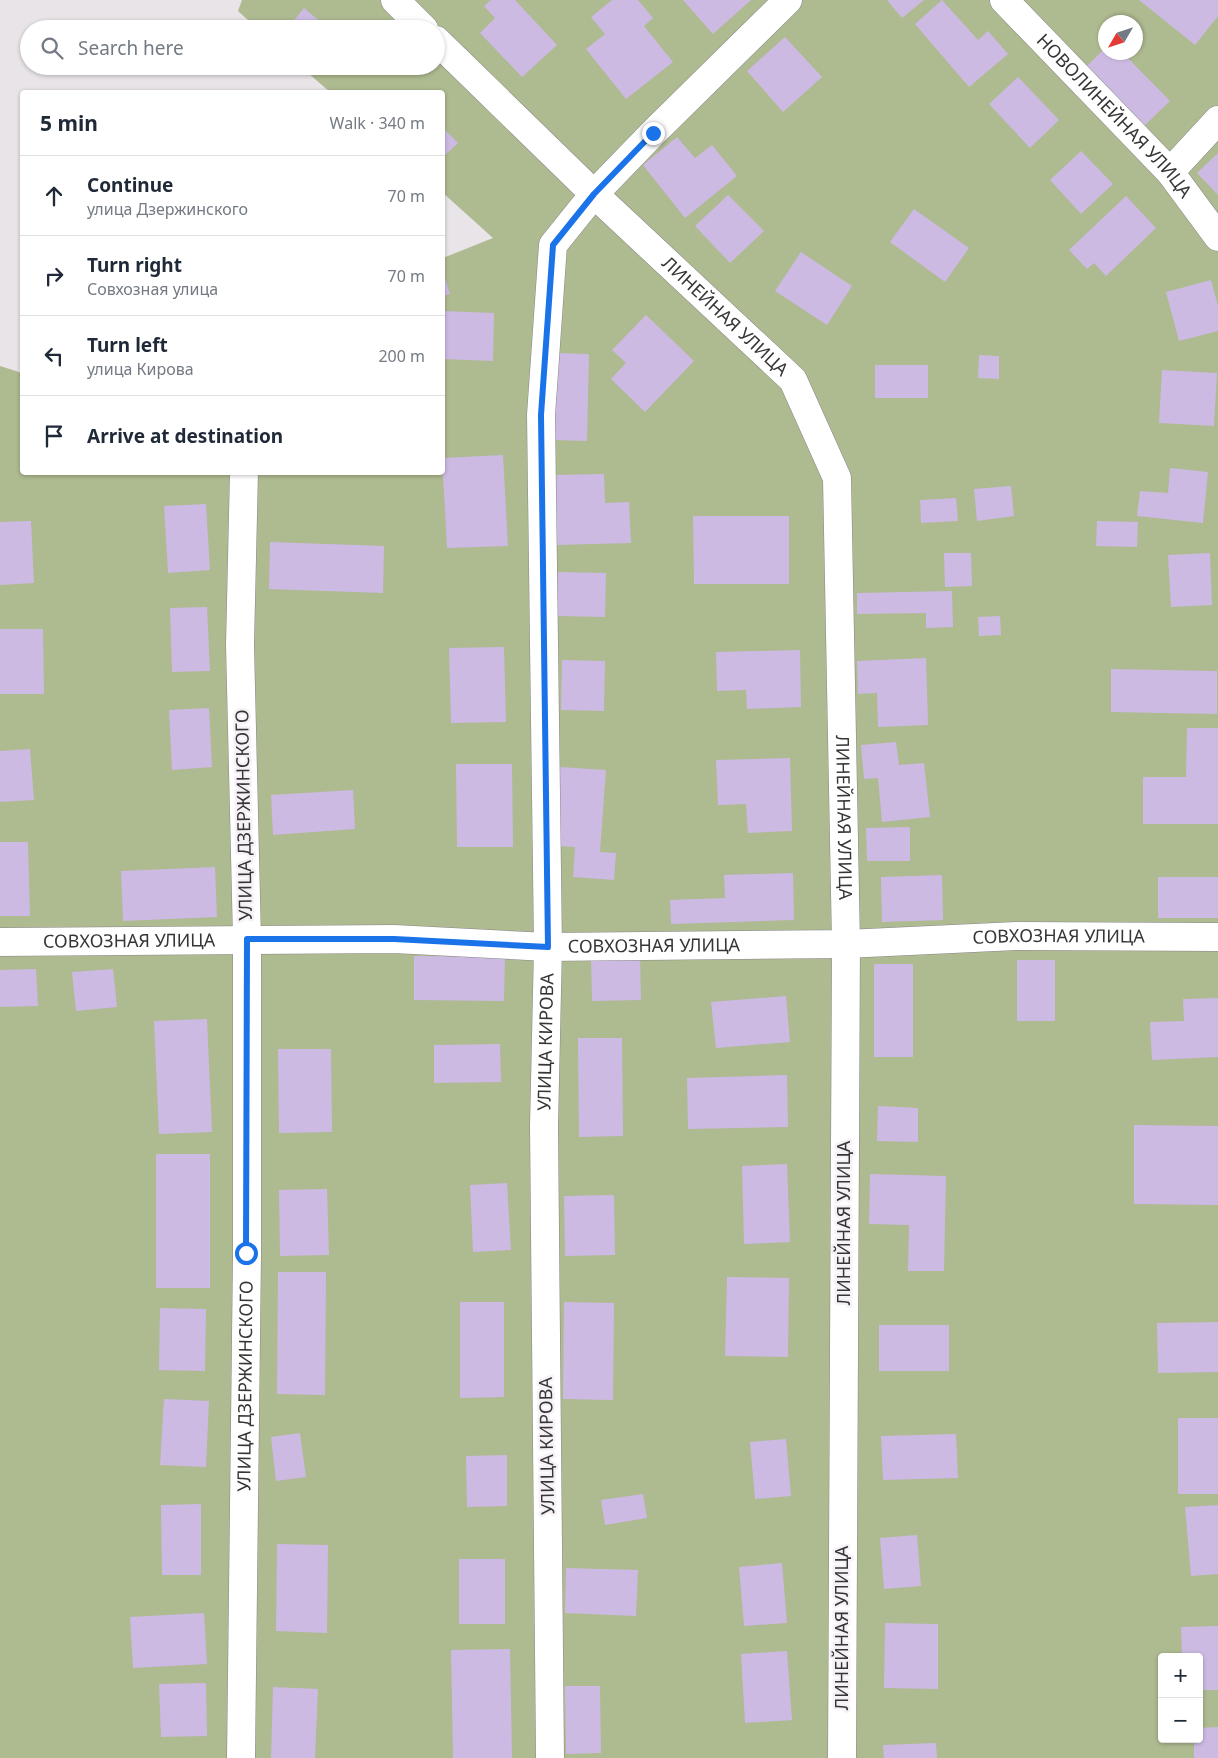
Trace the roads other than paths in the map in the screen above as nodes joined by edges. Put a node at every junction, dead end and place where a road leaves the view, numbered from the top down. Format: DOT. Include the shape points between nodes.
graph roads {
  1 [pos="395,0"];
  2 [pos="788,0"];
  3 [pos="1004,0"];
  4 [pos="415,20"];
  5 [pos="445,49"];
  6 [pos="1218,120"];
  7 [pos="1170,172"];
  8 [pos="594,194"];
  9 [pos="1218,237"];
  10 [pos="244,475"];
  11 [pos="1218,937"];
  12 [pos="247,939"];
  13 [pos="0,942"];
  14 [pos="846,944"];
  15 [pos="548,947"];
  16 [pos="241,1758"];
  17 [pos="550,1758"];
  18 [pos="842,1758"];
  1 -- 4 [label="street"];
  2 -- 8 [label="street, УЛИЦА КИРОВА"];
  3 -- 7 [label="street, НОВОЛИНЕЙНАЯ УЛИЦА"];
  5 -- 8 [label="street, ЛИНЕЙНАЯ УЛИЦА"];
  6 -- 7 [label="street"];
  7 -- 9 [label="street, НОВОЛИНЕЙНАЯ УЛИЦА"];
  8 -- 14 [label="street, ЛИНЕЙНАЯ УЛИЦА" via="793,380 837,478"];
  8 -- 15 [label="street, УЛИЦА КИРОВА" via="553,245 541,415"];
  10 -- 12 [label="street, УЛИЦА ДЗЕРЖИНСКОГО" via="240,645"];
  11 -- 14 [label="street, СОВХОЗНАЯ УЛИЦА" via="1016,936"];
  12 -- 13 [label="street, СОВХОЗНАЯ УЛИЦА"];
  12 -- 15 [label="street, СОВХОЗНАЯ УЛИЦА" via="394,939"];
  12 -- 16 [label="street, УЛИЦА ДЗЕРЖИНСКОГО"];
  14 -- 15 [label="street, СОВХОЗНАЯ УЛИЦА"];
  14 -- 18 [label="street, ЛИНЕЙНАЯ УЛИЦА"];
  15 -- 17 [label="street, УЛИЦА КИРОВА" via="544,1126"];
}
